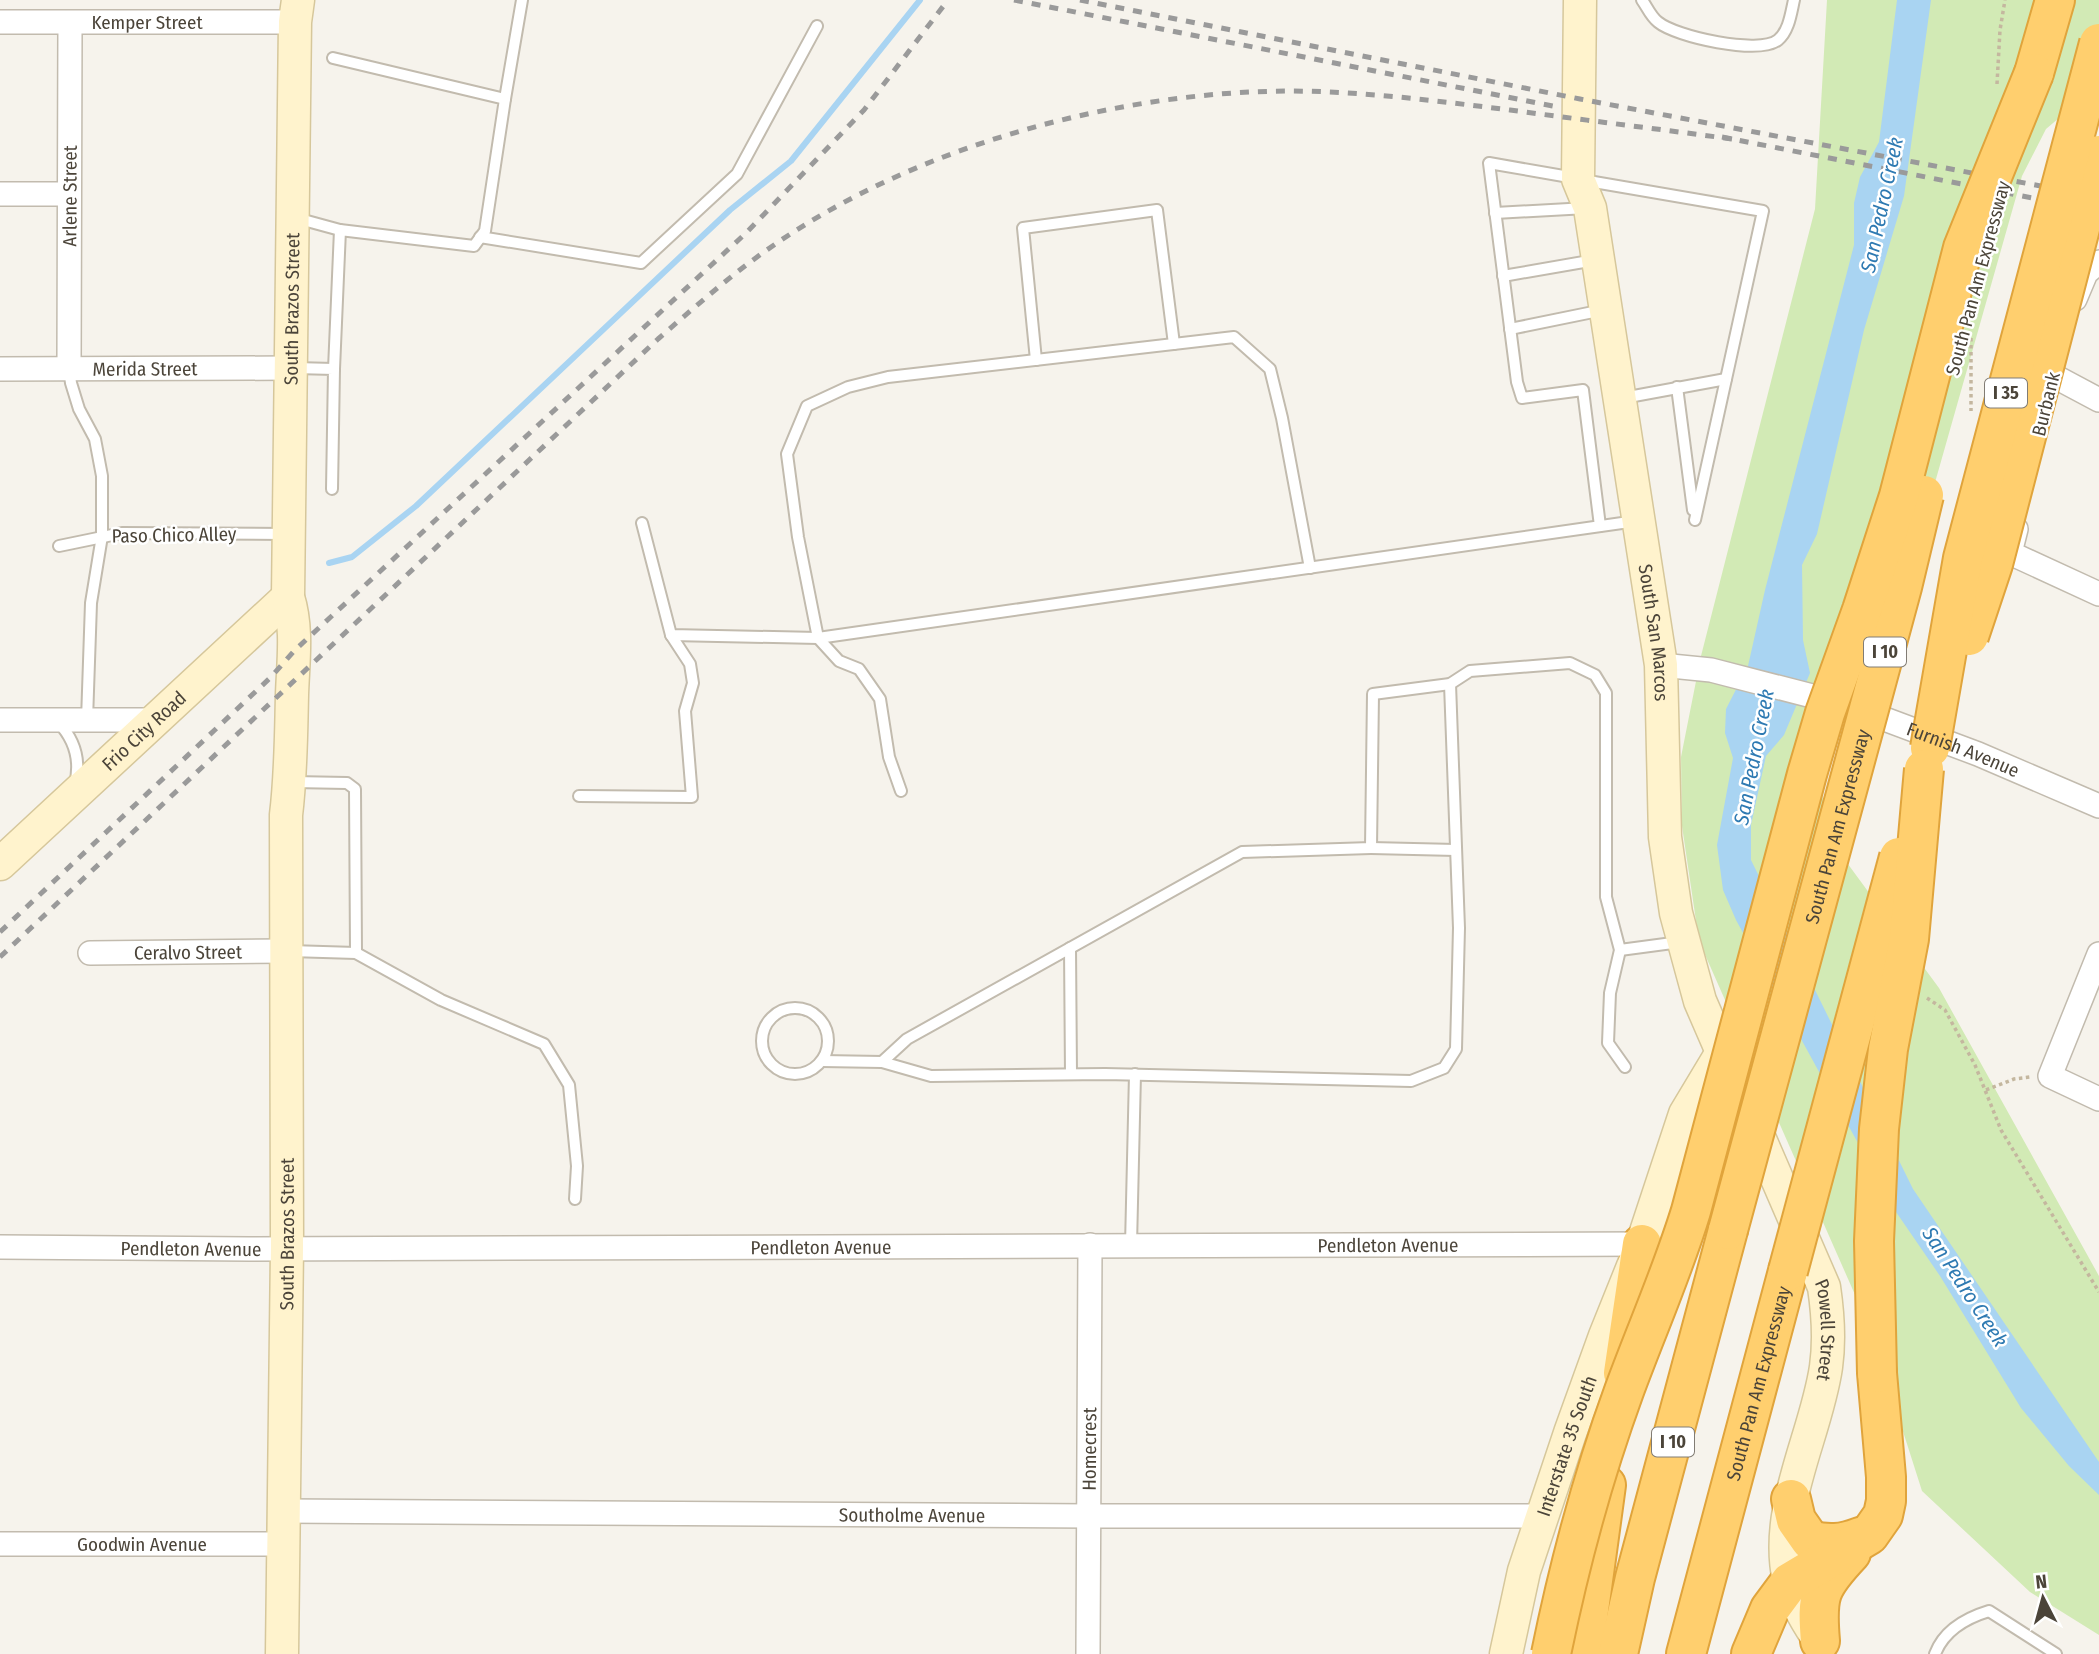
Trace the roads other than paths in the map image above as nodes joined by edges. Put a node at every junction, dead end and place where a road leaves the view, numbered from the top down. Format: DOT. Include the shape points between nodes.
graph roads {
  1 [pos="522,0"];
  2 [pos="1580,0"];
  3 [pos="1597,0"];
  4 [pos="1642,0"];
  5 [pos="1794,0"];
  6 [pos="2046,0"];
  7 [pos="2055,0"];
  8 [pos="294,7"];
  9 [pos="0,22"];
  10 [pos="69,23"];
  11 [pos="817,26"];
  12 [pos="2099,43"];
  13 [pos="334,58"];
  14 [pos="2037,63"];
  15 [pos="505,99"];
  16 [pos="2099,155"];
  17 [pos="1587,190"];
  18 [pos="2099,191"];
  19 [pos="0,194"];
  20 [pos="69,194"];
  21 [pos="1495,213"];
  22 [pos="293,218"];
  23 [pos="340,230"];
  24 [pos="480,237"];
  25 [pos="1598,259"];
  26 [pos="2099,262"];
  27 [pos="1503,276"];
  28 [pos="1606,310"];
  29 [pos="1510,329"];
  30 [pos="2054,330"];
  31 [pos="1174,344"];
  32 [pos="1036,360"];
  33 [pos="292,368"];
  34 [pos="0,369"];
  35 [pos="69,369"];
  36 [pos="334,369"];
  37 [pos="2052,375"];
  38 [pos="1726,379"];
  39 [pos="1677,387"];
  40 [pos="1620,398"];
  41 [pos="2099,400"];
  42 [pos="332,489"];
  43 [pos="1639,520"];
  44 [pos="642,523"];
  45 [pos="1600,526"];
  46 [pos="290,535"];
  47 [pos="102,536"];
  48 [pos="60,546"];
  49 [pos="1310,568"];
  50 [pos="2099,594"];
  51 [pos="288,597"];
  52 [pos="671,635"];
  53 [pos="818,638"];
  54 [pos="1675,666"];
  55 [pos="1450,684"];
  56 [pos="0,720"];
  57 [pos="56,720"];
  58 [pos="87,720"];
  59 [pos="154,720"];
  60 [pos="1927,759"];
  61 [pos="290,782"];
  62 [pos="901,791"];
  63 [pos="579,796"];
  64 [pos="72,797"];
  65 [pos="2099,806"];
  66 [pos="286,815"];
  67 [pos="1371,848"];
  68 [pos="1456,850"];
  69 [pos="0,864"];
  70 [pos="1682,941"];
  71 [pos="1070,948"];
  72 [pos="1620,950"];
  73 [pos="288,951"];
  74 [pos="90,953"];
  75 [pos="356,953"];
  76 [pos="2099,954"];
  77 [pos="1721,1054"];
  78 [pos="822,1061"];
  79 [pos="882,1062"];
  80 [pos="1625,1067"];
  81 [pos="1070,1074"];
  82 [pos="1135,1074"];
  83 [pos="2099,1098"];
  84 [pos="575,1199"];
  85 [pos="1642,1244"];
  86 [pos="1090,1245"];
  87 [pos="1131,1245"];
  88 [pos="0,1247"];
  89 [pos="287,1248"];
  90 [pos="1791,1499"];
  91 [pos="284,1511"];
  92 [pos="1089,1516"];
  93 [pos="1541,1516"];
  94 [pos="1869,1535"];
  95 [pos="0,1544"];
  96 [pos="283,1544"];
  97 [pos="1790,1582"];
  98 [pos="1824,1650"];
  99 [pos="282,1654"];
  100 [pos="1088,1654"];
  101 [pos="1506,1654"];
  102 [pos="1552,1654"];
  103 [pos="1583,1654"];
  104 [pos="1618,1654"];
  105 [pos="1686,1654"];
  106 [pos="1753,1654"];
  107 [pos="1935,1654"];
  108 [pos="2056,1654"];
  1 -- 15 [label="lane"];
  2 -- 17 [label="street, South San Marcos"];
  3 -- 17 [label="street, South San Marcos" via="1597,102"];
  4 -- 5 [label="lane" via="1656,22 1684,36 1759,47 1777,40 1787,28"];
  6 -- 14 [label="highway"];
  7 -- 14 [label="highway, South Pan Am Expressway / I 10"];
  8 -- 10 [label="street, Kemper Street"];
  8 -- 22 [label="street, South Brazos Street"];
  9 -- 10 [label="street, Kemper Street"];
  10 -- 20 [label="street, Arlene Street"];
  11 -- 24 [label="lane" via="737,174 641,263"];
  12 -- 60 [label="highway, South Pan Am Expressway / I 35, bridge" via="1963,558"];
  13 -- 15 [label="lane"];
  14 -- 102 [label="highway, bridge" via="1964,248 1899,496 1804,787 1691,1211 1595,1482"];
  14 -- 104 [label="highway, South Pan Am Expressway / I 10, bridge"];
  15 -- 24 [label="lane" via="485,231"];
  16 -- 30 [label="highway, South Pan Am Expressway, bridge"];
  17 -- 21 [label="lane"];
  17 -- 21 [label="lane" via="1489,163"];
  17 -- 25 [label="street, South San Marcos"];
  17 -- 38 [label="lane" via="1763,211"];
  18 -- 30 [label="highway, bridge"];
  19 -- 20 [label="street"];
  20 -- 35 [label="street, Arlene Street"];
  21 -- 27 [label="lane"];
  22 -- 23 [label="lane"];
  22 -- 33 [label="street, South Brazos Street"];
  23 -- 24 [label="lane" via="474,246"];
  23 -- 36 [label="lane"];
  25 -- 27 [label="lane"];
  25 -- 28 [label="street, South San Marcos"];
  26 -- 37 [label="street, Burbank" via="2079,286"];
  27 -- 29 [label="lane"];
  28 -- 29 [label="lane"];
  28 -- 40 [label="street, South San Marcos"];
  29 -- 45 [label="lane" via="1522,398 1583,390"];
  30 -- 60 [label="highway, South Pan Am Expressway, bridge" via="1993,564"];
  31 -- 32 [label="lane"];
  31 -- 32 [label="lane" via="1157,210 1023,229"];
  31 -- 49 [label="lane" via="1234,337 1270,369"];
  32 -- 53 [label="lane" via="888,377 848,387 807,406 787,454"];
  33 -- 35 [label="street, Merida Street"];
  33 -- 36 [label="lane"];
  33 -- 46 [label="street, South Brazos Street"];
  34 -- 35 [label="street, Merida Street"];
  35 -- 47 [label="lane" via="79,409 95,439 102,476"];
  36 -- 42 [label="lane"];
  37 -- 41 [label="street"];
  37 -- 50 [label="street, Burbank" via="2010,554"];
  38 -- 39 [label="lane"];
  38 -- 39 [label="lane" via="1695,520"];
  39 -- 40 [label="lane"];
  40 -- 43 [label="street, South San Marcos"];
  43 -- 45 [label="lane"];
  43 -- 54 [label="street, South San Marcos"];
  44 -- 52 [label="lane"];
  45 -- 49 [label="lane"];
  46 -- 47 [label="lane, Paso Chico Alley"];
  46 -- 51 [label="street, South Brazos Street"];
  47 -- 48 [label="lane, Paso Chico Alley"];
  47 -- 58 [label="lane" via="91,603"];
  49 -- 53 [label="lane"];
  51 -- 59 [label="street, Frio City Road"];
  51 -- 61 [label="street, South Brazos Street" via="295,650"];
  51 -- 66 [label="street, South Brazos Street" via="277,624 277,773"];
  52 -- 53 [label="lane"];
  52 -- 63 [label="lane" via="690,664 693,683 685,711 692,797"];
  53 -- 62 [label="lane" via="839,661 859,669 880,699 889,757"];
  54 -- 65 [label="street, Furnish Avenue" via="1710,670 1847,705"];
  54 -- 70 [label="street, South San Marcos" via="1665,837"];
  55 -- 67 [label="lane" via="1373,694"];
  55 -- 68 [label="lane"];
  55 -- 72 [label="lane" via="1470,671 1570,663 1595,675 1606,693 1606,897"];
  56 -- 57 [label="street"];
  57 -- 58 [label="street"];
  57 -- 64 [label="lane" via="75,749 78,771"];
  58 -- 59 [label="street"];
  59 -- 64 [label="street, Frio City Road"];
  60 -- 94 [label="highway, bridge" via="1909,939 1888,1049 1879,1129 1874,1241 1886,1501 1883,1516"];
  60 -- 105 [label="highway, South Pan Am Expressway, bridge"];
  61 -- 66 [label="street, South Brazos Street"];
  61 -- 75 [label="lane" via="347,783 355,789"];
  64 -- 69 [label="street, Frio City Road"];
  66 -- 73 [label="street, South Brazos Street"];
  67 -- 68 [label="lane"];
  67 -- 71 [label="lane" via="1242,852"];
  68 -- 82 [label="lane" via="1456,1049 1444,1068 1411,1081"];
  70 -- 72 [label="lane"];
  70 -- 77 [label="street, South San Marcos"];
  71 -- 79 [label="lane" via="907,1039"];
  71 -- 81 [label="lane"];
  72 -- 80 [label="lane" via="1610,993 1608,1043"];
  73 -- 74 [label="street, Ceralvo Street"];
  73 -- 75 [label="lane"];
  73 -- 89 [label="street, South Brazos Street"];
  75 -- 84 [label="lane" via="441,1000 544,1044 569,1085 577,1166"];
  76 -- 83 [label="street" via="2050,1076"];
  77 -- 85 [label="street, Interstate 35 South" via="1685,1114"];
  77 -- 90 [label="street, Powell Street" via="1824,1287 1830,1322 1826,1369"];
  78 -- 78 [label="lane" via="803,1073 781,1072 764,1056 761,1045 766,1023 793,1008 813,1014 826,1030 827,1051"];
  78 -- 79 [label="lane"];
  79 -- 81 [label="lane" via="931,1076"];
  81 -- 82 [label="lane"];
  82 -- 87 [label="lane"];
  85 -- 87 [label="street, Pendleton Avenue"];
  85 -- 93 [label="street, Interstate 35 South"];
  85 -- 103 [label="highway"];
  86 -- 87 [label="street, Pendleton Avenue"];
  86 -- 89 [label="street, Pendleton Avenue"];
  86 -- 92 [label="street, Homecrest"];
  88 -- 89 [label="street, Pendleton Avenue"];
  89 -- 91 [label="street, South Brazos Street"];
  90 -- 94 [label="highway" via="1796,1520 1810,1540 1845,1543"];
  90 -- 97 [label="street, Powell Street" via="1786,1547"];
  91 -- 92 [label="street, Southolme Avenue"];
  91 -- 96 [label="street, South Brazos Street"];
  92 -- 93 [label="street, Southolme Avenue"];
  92 -- 100 [label="street, Homecrest"];
  93 -- 101 [label="street, Interstate 35 South"];
  94 -- 97 [label="highway"];
  94 -- 98 [label="highway" via="1822,1589 1817,1609"];
  95 -- 96 [label="street, Goodwin Avenue"];
  96 -- 99 [label="street, South Brazos Street"];
  97 -- 98 [label="street, Powell Street"];
  97 -- 106 [label="highway" via="1770,1609"];
  98 -- 106 [label="highway" via="1793,1639 1773,1639"];
  107 -- 108 [label="lane" via="1939,1643 1966,1619 1989,1611"];
}
